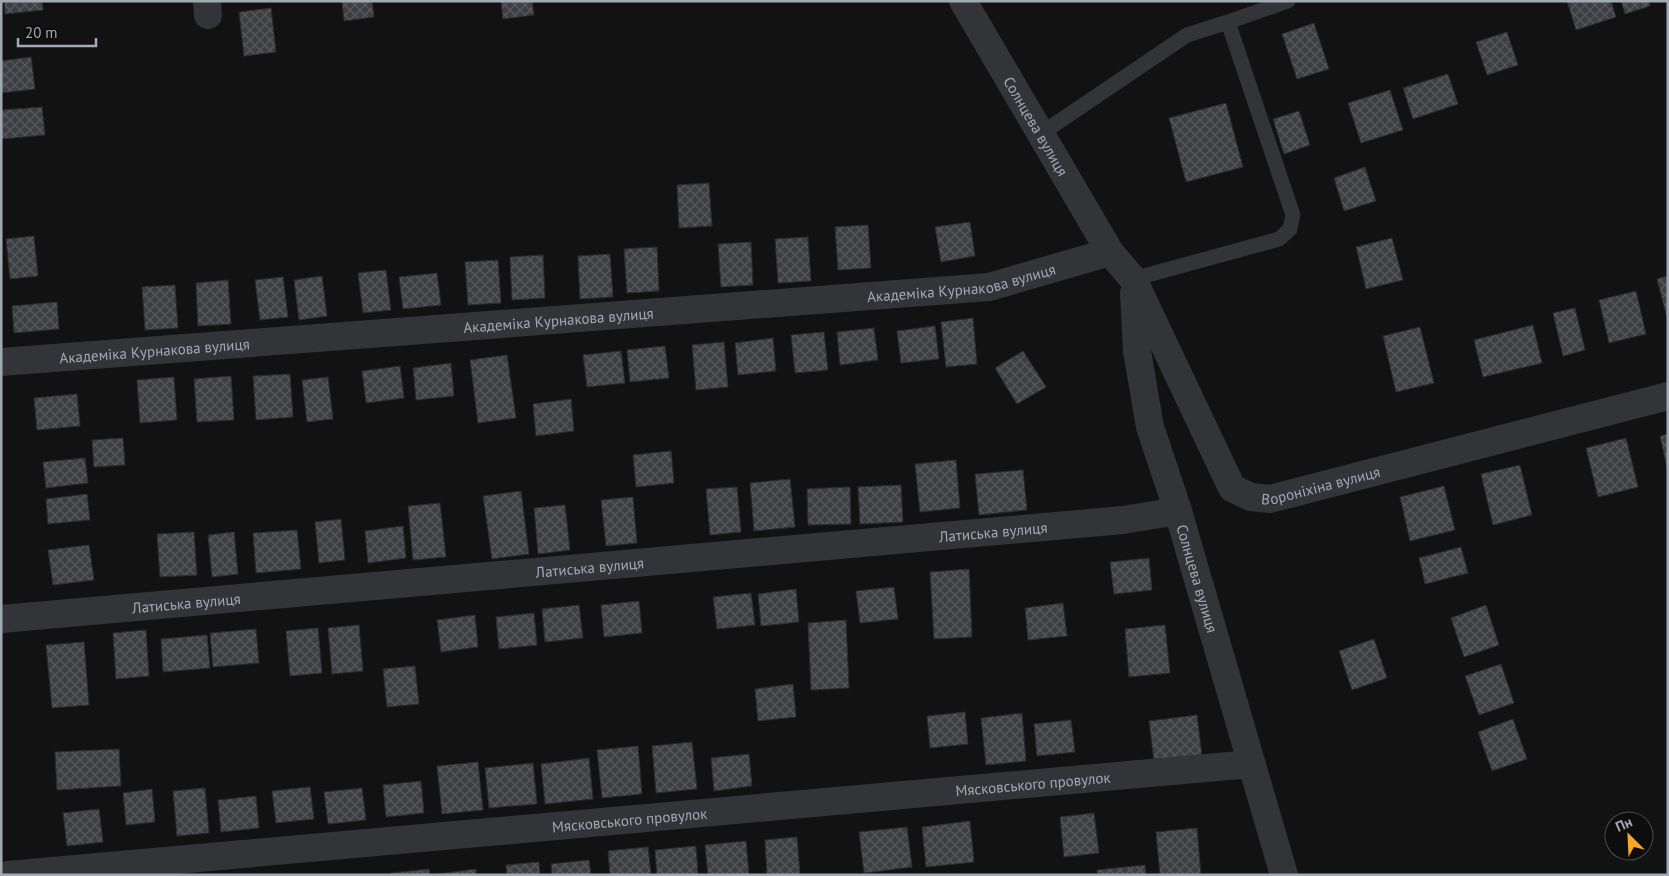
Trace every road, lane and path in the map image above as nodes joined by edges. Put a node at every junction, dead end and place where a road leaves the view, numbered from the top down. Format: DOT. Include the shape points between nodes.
graph roads {
  1 [pos="963,1"];
  2 [pos="1288,1"];
  3 [pos="1228,22"];
  4 [pos="1042,133"];
  5 [pos="1110,252"];
  6 [pos="1133,279"];
  7 [pos="1,362"];
  8 [pos="1668,396"];
  9 [pos="1178,511"];
  10 [pos="1,620"];
  11 [pos="1251,764"];
  12 [pos="8,875"];
  13 [pos="1284,875"];
  1 -- 4 [label="street, Солнцева вулиця"];
  2 -- 3 [label="lane"];
  3 -- 4 [label="lane" via="1187,35"];
  3 -- 6 [label="lane" via="1293,215 1290,229 1279,239"];
  4 -- 5 [label="street, Солнцева вулиця"];
  5 -- 6 [label="street, Вороніхіна вулиця"];
  5 -- 7 [label="street, Академіка Курнакова вулиця" via="989,287"];
  6 -- 8 [label="street, Вороніхіна вулиця" via="1232,488 1250,497 1270,499"];
  6 -- 9 [label="street, Солнцева вулиця" via="1137,351 1150,427"];
  9 -- 10 [label="street, Латиська вулиця" via="1123,520"];
  9 -- 11 [label="street, Солнцева вулиця"];
  11 -- 12 [label="street, Мясковського провулок"];
  11 -- 13 [label="street, Солнцева вулиця"];
}
